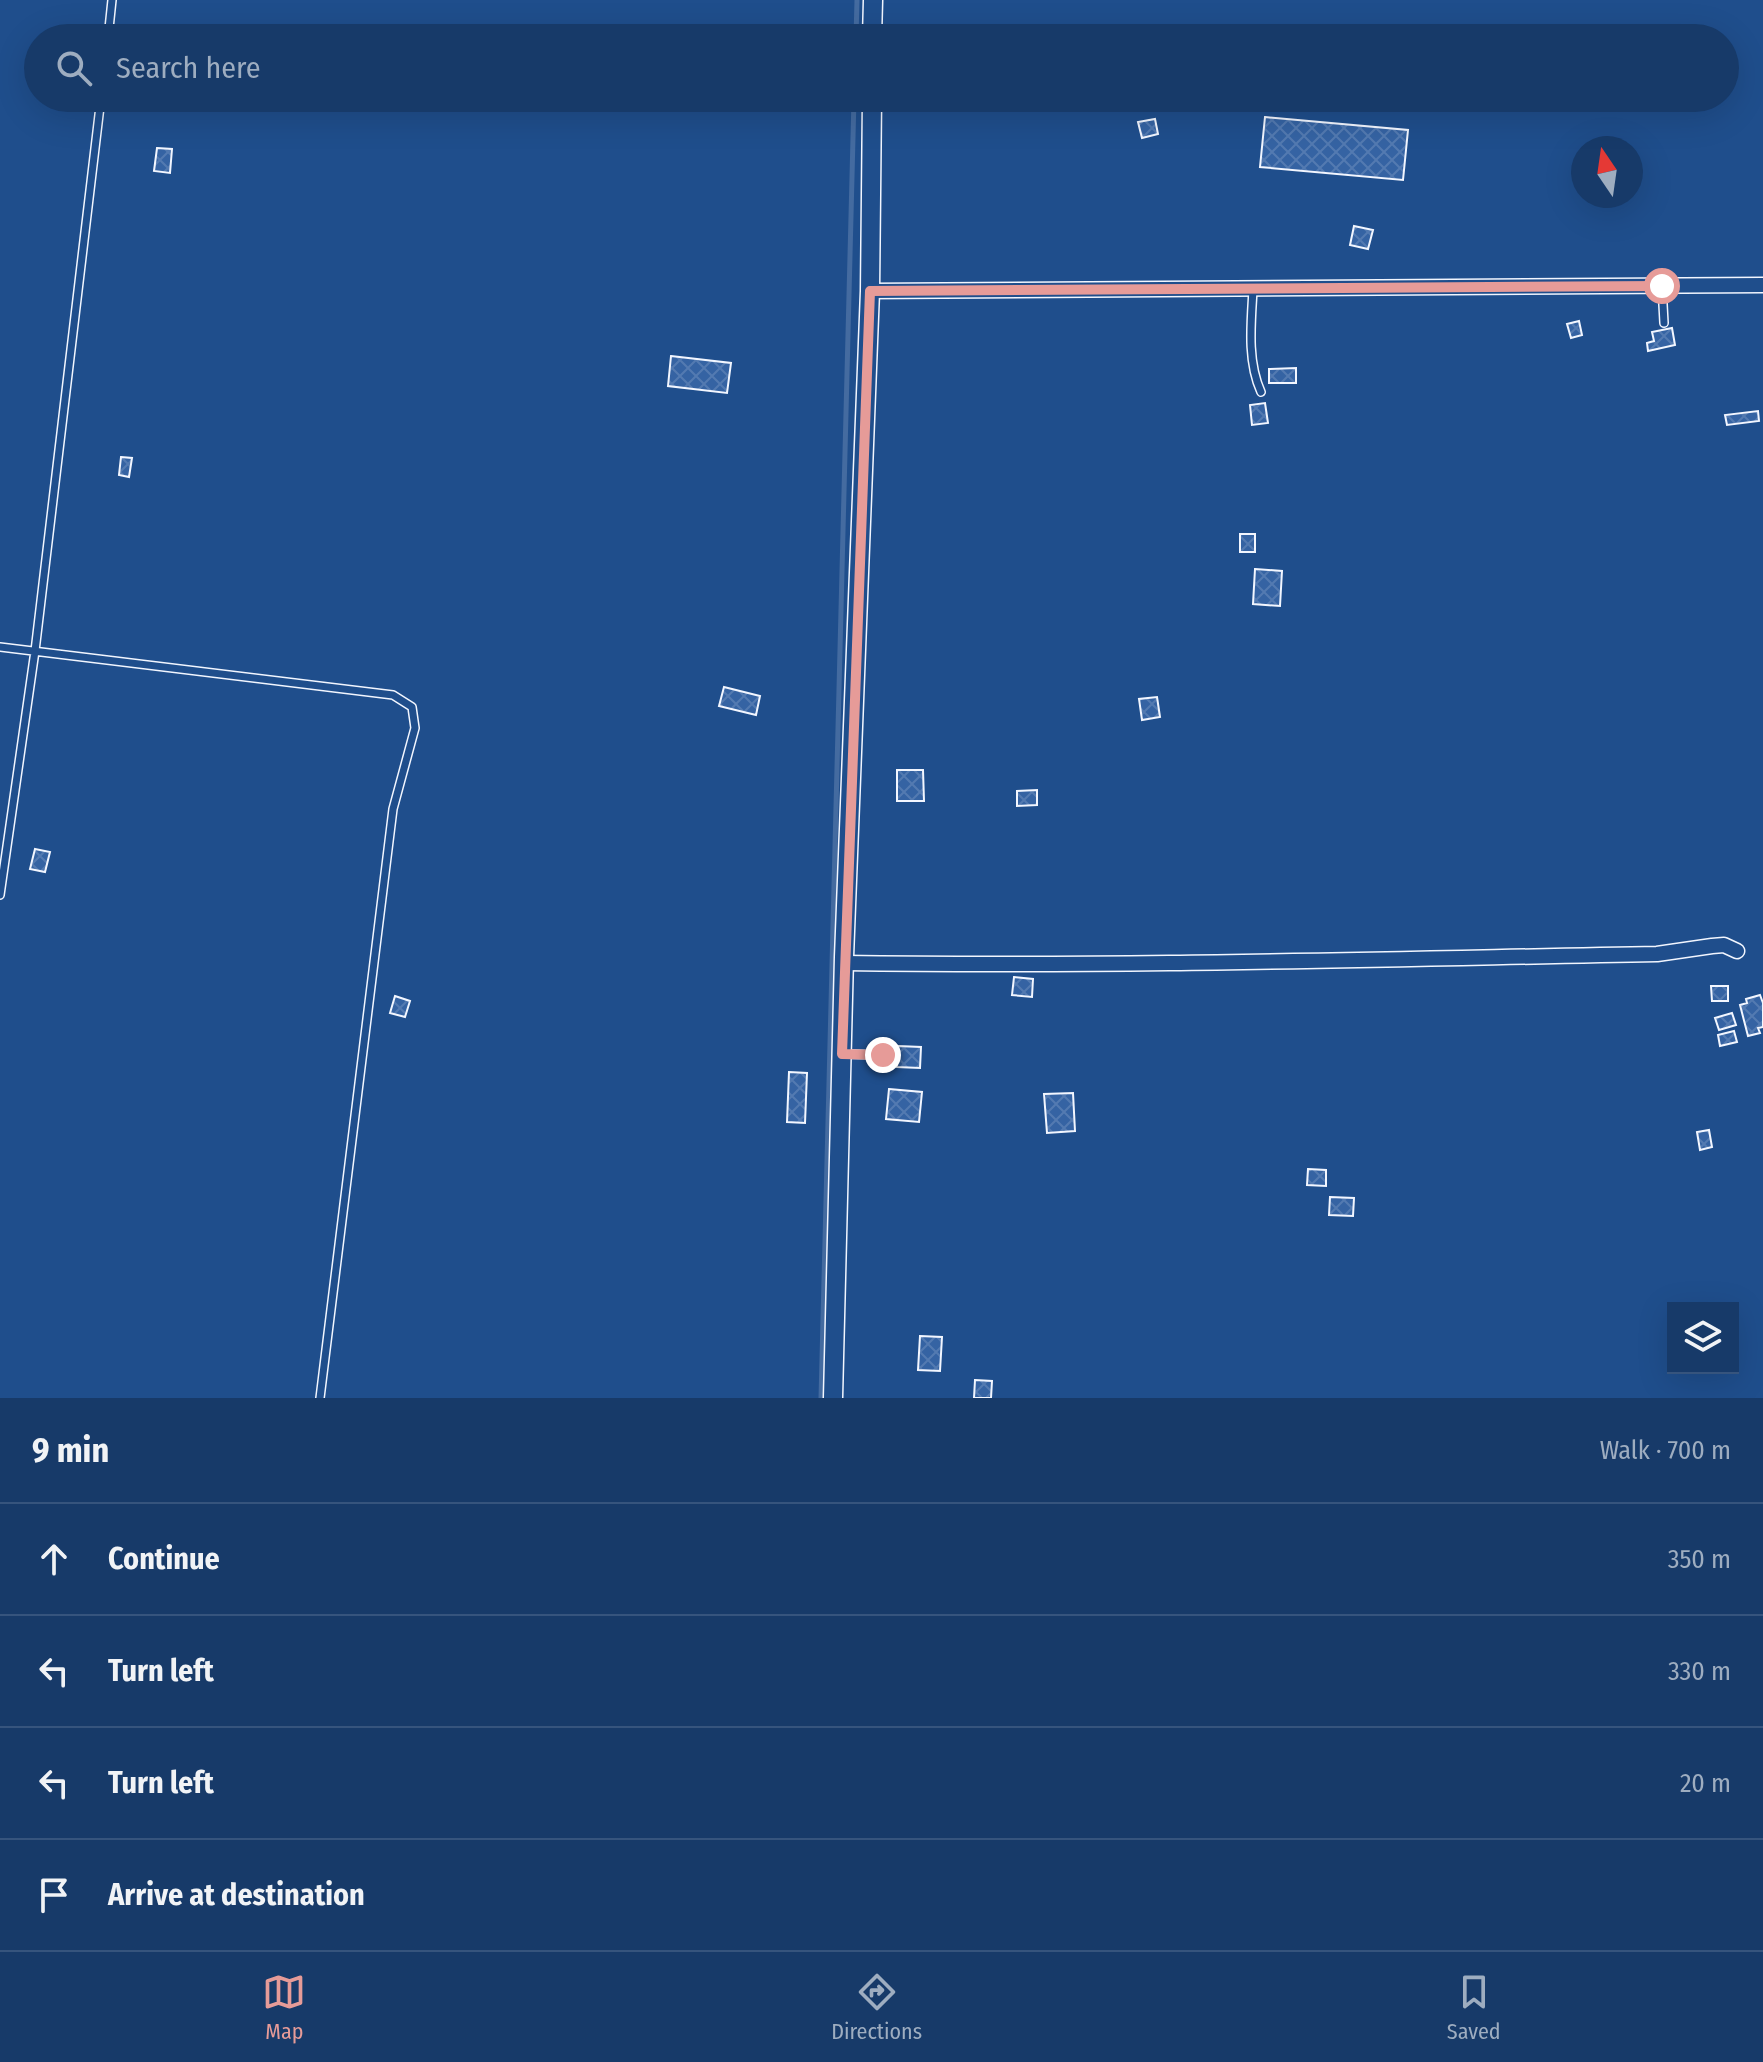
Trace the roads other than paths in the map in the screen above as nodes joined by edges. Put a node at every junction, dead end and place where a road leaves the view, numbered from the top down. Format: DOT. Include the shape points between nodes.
graph roads {
  1 [pos="112,0"];
  2 [pos="873,0"];
  3 [pos="109,24"];
  4 [pos="872,24"];
  5 [pos="99,112"];
  6 [pos="872,112"];
  7 [pos="1763,285"];
  8 [pos="1662,286"];
  9 [pos="1253,290"];
  10 [pos="870,291"];
  11 [pos="1664,323"];
  12 [pos="1261,392"];
  13 [pos="0,647"];
  14 [pos="35,651"];
  15 [pos="0,895"];
  16 [pos="1737,951"];
  17 [pos="844,963"];
  18 [pos="842,1054"];
  19 [pos="883,1055"];
  20 [pos="320,1398"];
  21 [pos="833,1398"];
  1 -- 3 [label="lane"];
  2 -- 4 [label="street"];
  5 -- 14 [label="lane"];
  6 -- 10 [label="street"];
  7 -- 8 [label="street"];
  8 -- 9 [label="street"];
  8 -- 11 [label="lane"];
  9 -- 10 [label="street"];
  9 -- 12 [label="lane" via="1250,336"];
  10 -- 17 [label="street"];
  13 -- 14 [label="lane"];
  14 -- 15 [label="lane"];
  14 -- 20 [label="lane" via="393,695 412,707 415,728 393,809"];
  16 -- 17 [label="street" via="1724,945 1657,954"];
  17 -- 18 [label="street"];
  18 -- 19 [label="lane"];
  18 -- 21 [label="street"];
}
